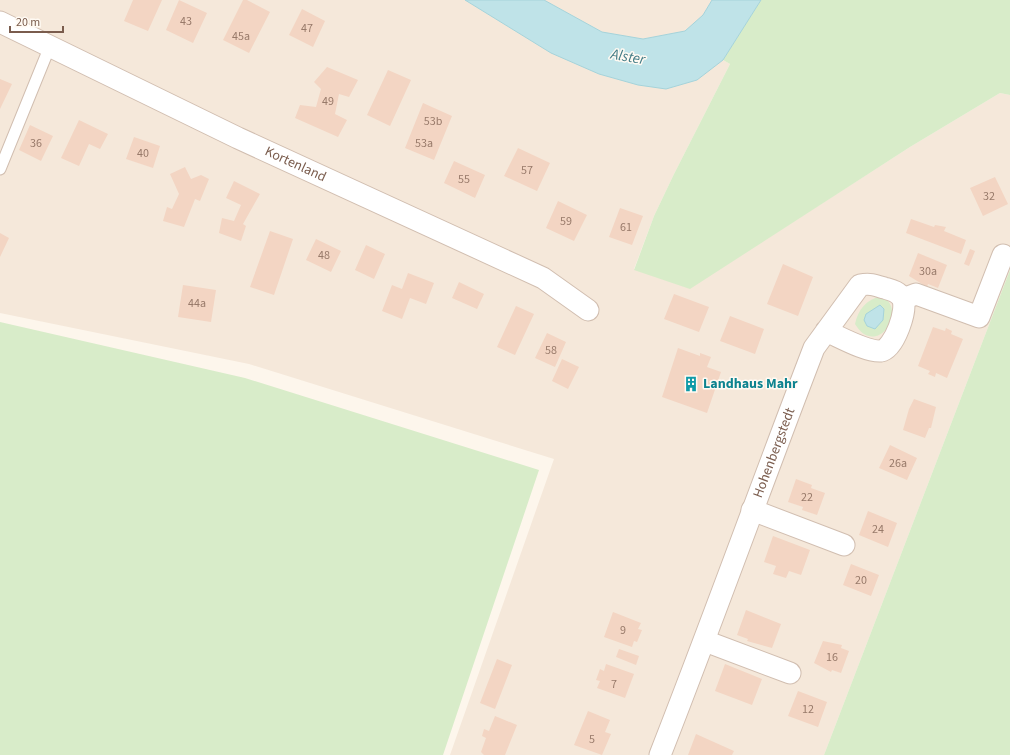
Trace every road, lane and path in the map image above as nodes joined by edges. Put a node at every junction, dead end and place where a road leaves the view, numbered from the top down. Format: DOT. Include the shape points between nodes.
graph roads {
  1 [pos="0,22"];
  2 [pos="50,46"];
  3 [pos="0,169"];
  4 [pos="1003,255"];
  5 [pos="903,299"];
  6 [pos="588,310"];
  7 [pos="826,331"];
  8 [pos="752,510"];
  9 [pos="844,545"];
  10 [pos="705,641"];
  11 [pos="790,673"];
  12 [pos="660,755"];
  1 -- 2 [label="street, Kortenland"];
  2 -- 3 [label="lane"];
  2 -- 6 [label="street, Kortenland" via="238,138 543,278"];
  4 -- 5 [label="street" via="979,317 916,294"];
  5 -- 7 [label="street, Hohenbergstedt" via="896,292 869,283 860,286"];
  5 -- 7 [label="street" via="903,316 892,344 883,351 872,351"];
  7 -- 8 [label="street, Hohenbergstedt" via="814,348"];
  8 -- 9 [label="street, Hohenbergstedt"];
  8 -- 10 [label="street, Hohenbergstedt"];
  10 -- 11 [label="street"];
  10 -- 12 [label="street, Hohenbergstedt"];
}
